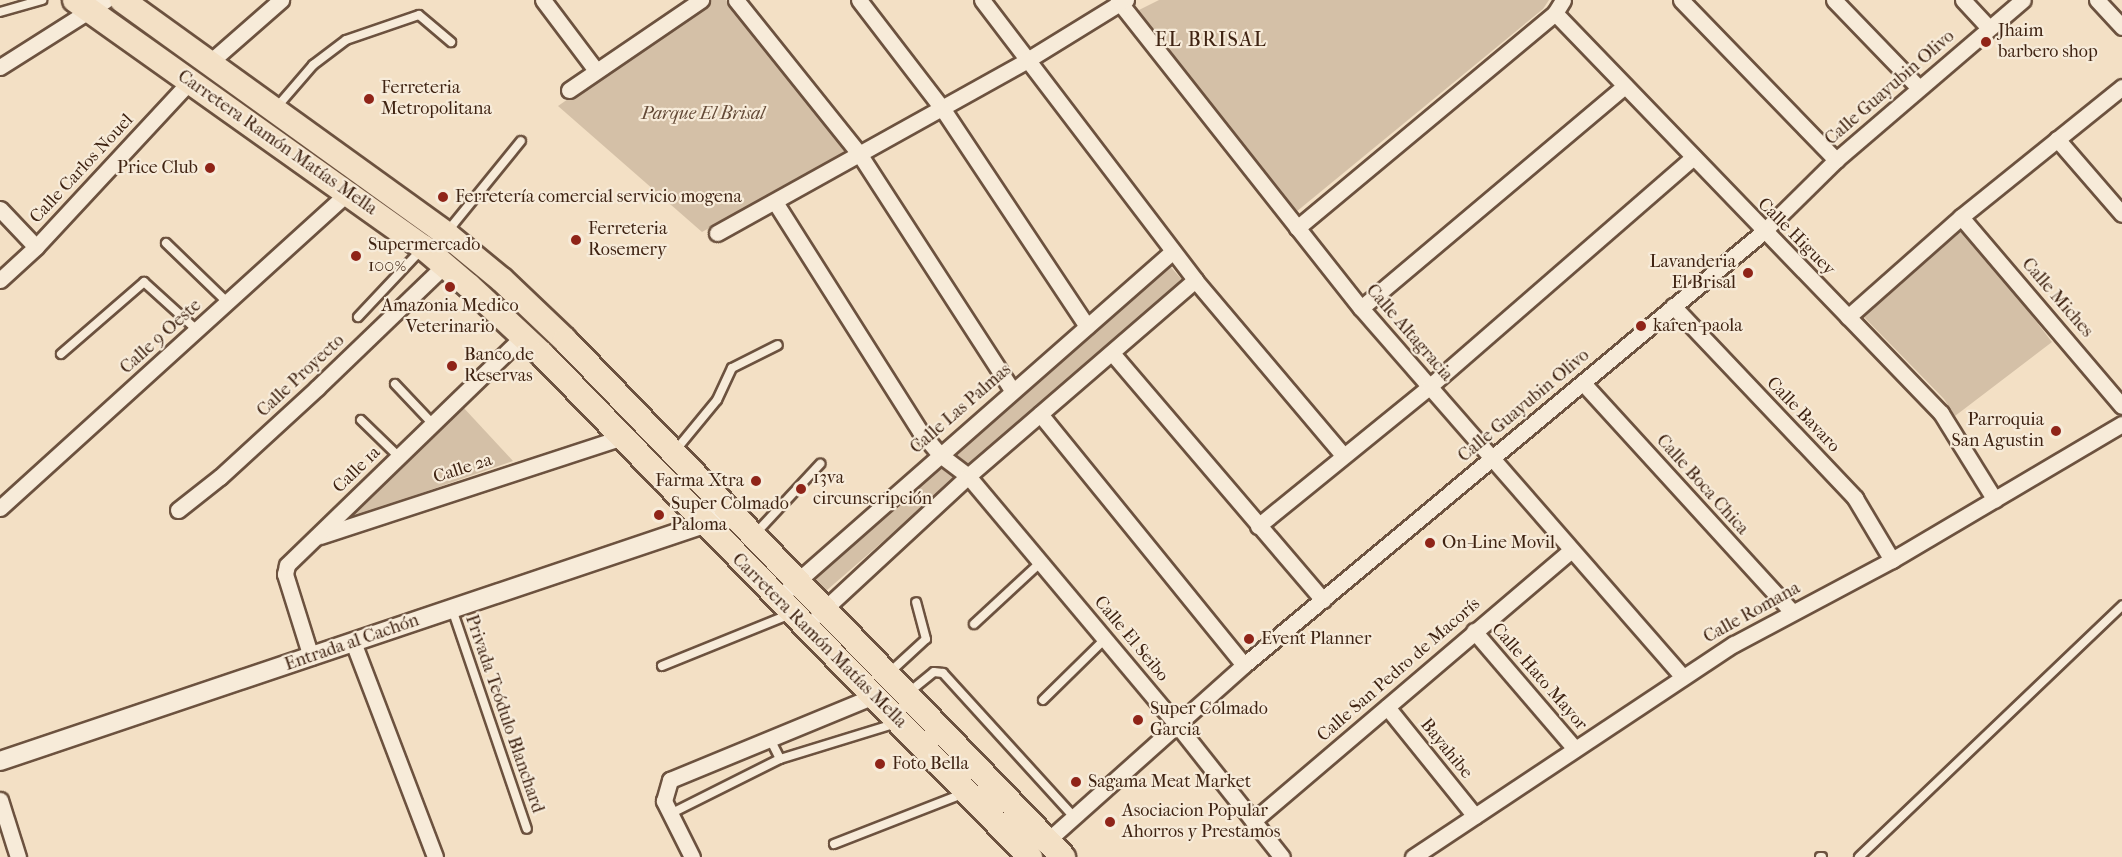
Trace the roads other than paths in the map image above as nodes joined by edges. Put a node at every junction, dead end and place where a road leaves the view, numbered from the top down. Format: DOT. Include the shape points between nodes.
graph roads {
  1 [pos="42,0"];
  2 [pos="122,0"];
  3 [pos="281,0"];
  4 [pos="543,0"];
  5 [pos="701,0"];
  6 [pos="735,0"];
  7 [pos="859,0"];
  8 [pos="982,0"];
  9 [pos="1681,0"];
  10 [pos="1834,0"];
  11 [pos="1963,0"];
  12 [pos="2023,0"];
  13 [pos="2097,0"];
  14 [pos="1121,1"];
  15 [pos="91,4"];
  16 [pos="1559,6"];
  17 [pos="0,12"];
  18 [pos="2122,27"];
  19 [pos="1989,28"];
  20 [pos="451,42"];
  21 [pos="1029,59"];
  22 [pos="209,63"];
  23 [pos="0,67"];
  24 [pos="595,69"];
  25 [pos="190,81"];
  26 [pos="1626,86"];
  27 [pos="2122,87"];
  28 [pos="1919,88"];
  29 [pos="569,90"];
  30 [pos="942,108"];
  31 [pos="273,111"];
  32 [pos="2057,139"];
  33 [pos="521,141"];
  34 [pos="860,155"];
  35 [pos="1693,157"];
  36 [pos="1836,160"];
  37 [pos="347,193"];
  38 [pos="775,202"];
  39 [pos="0,209"];
  40 [pos="2122,214"];
  41 [pos="1961,217"];
  42 [pos="1297,228"];
  43 [pos="1763,232"];
  44 [pos="717,233"];
  45 [pos="446,234"];
  46 [pos="166,243"];
  47 [pos="36,247"];
  48 [pos="423,247"];
  49 [pos="1173,251"];
  50 [pos="445,265"];
  51 [pos="0,280"];
  52 [pos="1195,280"];
  53 [pos="228,303"];
  54 [pos="1673,306"];
  55 [pos="1360,308"];
  56 [pos="358,317"];
  57 [pos="1848,317"];
  58 [pos="1087,326"];
  59 [pos="198,330"];
  60 [pos="523,336"];
  61 [pos="778,345"];
  62 [pos="1112,353"];
  63 [pos="61,354"];
  64 [pos="1583,383"];
  65 [pos="395,384"];
  66 [pos="1430,386"];
  67 [pos="1012,390"];
  68 [pos="2122,406"];
  69 [pos="1040,414"];
  70 [pos="361,420"];
  71 [pos="433,424"];
  72 [pos="2122,424"];
  73 [pos="622,437"];
  74 [pos="674,452"];
  75 [pos="939,454"];
  76 [pos="1343,455"];
  77 [pos="399,457"];
  78 [pos="1492,457"];
  79 [pos="820,465"];
  80 [pos="968,476"];
  81 [pos="1995,500"];
  82 [pos="726,506"];
  83 [pos="0,508"];
  84 [pos="178,510"];
  85 [pos="704,524"];
  86 [pos="1258,526"];
  87 [pos="754,535"];
  88 [pos="315,538"];
  89 [pos="1571,550"];
  90 [pos="1892,560"];
  91 [pos="1041,562"];
  92 [pos="797,580"];
  93 [pos="1323,600"];
  94 [pos="916,602"];
  95 [pos="2122,606"];
  96 [pos="825,608"];
  97 [pos="452,609"];
  98 [pos="1792,612"];
  99 [pos="791,613"];
  100 [pos="974,624"];
  101 [pos="1474,631"];
  102 [pos="1105,639"];
  103 [pos="353,642"];
  104 [pos="311,657"];
  105 [pos="1244,665"];
  106 [pos="662,666"];
  107 [pos="888,674"];
  108 [pos="1682,676"];
  109 [pos="907,694"];
  110 [pos="876,695"];
  111 [pos="1042,700"];
  112 [pos="1387,707"];
  113 [pos="900,722"];
  114 [pos="1178,726"];
  115 [pos="771,741"];
  116 [pos="1575,749"];
  117 [pos="780,759"];
  118 [pos="0,761"];
  119 [pos="966,793"];
  120 [pos="0,800"];
  121 [pos="670,814"];
  122 [pos="1073,816"];
  123 [pos="1476,816"];
  124 [pos="1253,821"];
  125 [pos="527,829"];
  126 [pos="834,844"];
  127 [pos="1055,849"];
  128 [pos="18,857"];
  129 [pos="435,857"];
  130 [pos="692,857"];
  131 [pos="1030,857"];
  132 [pos="1282,857"];
  133 [pos="1413,857"];
  134 [pos="1859,857"];
  1 -- 17 [label="lane"];
  2 -- 22 [label="main road, Carretera Ramón Matías Mella"];
  3 -- 22 [label="street"];
  4 -- 24 [label="street"];
  5 -- 24 [label="street"];
  6 -- 34 [label="street"];
  7 -- 30 [label="street"];
  8 -- 21 [label="street"];
  9 -- 36 [label="street"];
  10 -- 28 [label="street"];
  11 -- 19 [label="street"];
  12 -- 19 [label="street, Calle Guayubin Olivo"];
  13 -- 18 [label="street"];
  14 -- 21 [label="street"];
  14 -- 42 [label="street, Calle Altagracia"];
  15 -- 23 [label="street"];
  15 -- 25 [label="main road, Carretera Ramón Matías Mella"];
  16 -- 26 [label="street, Calle Higuey"];
  16 -- 42 [label="street"];
  19 -- 28 [label="street, Calle Guayubin Olivo"];
  20 -- 31 [label="lane" via="419,15 346,40 313,65"];
  21 -- 30 [label="street"];
  21 -- 49 [label="street"];
  22 -- 31 [label="main road, Carretera Ramón Matías Mella"];
  24 -- 29 [label="street"];
  25 -- 37 [label="main road, Carretera Ramón Matías Mella"];
  25 -- 47 [label="street, Calle Carlos Nouel"];
  26 -- 35 [label="street, Calle Higuey"];
  26 -- 55 [label="street"];
  27 -- 32 [label="street"];
  28 -- 36 [label="street, Calle Guayubin Olivo"];
  30 -- 34 [label="street"];
  30 -- 58 [label="street"];
  31 -- 45 [label="main road, Carretera Ramón Matías Mella"];
  32 -- 40 [label="street"];
  32 -- 41 [label="street"];
  33 -- 45 [label="lane"];
  34 -- 38 [label="street"];
  34 -- 67 [label="street"];
  35 -- 43 [label="street, Calle Higuey"];
  35 -- 66 [label="street"];
  36 -- 43 [label="street, Calle Guayubin Olivo"];
  37 -- 48 [label="main road, Carretera Ramón Matías Mella"];
  37 -- 53 [label="street, Calle 9 Oeste"];
  38 -- 44 [label="street"];
  38 -- 75 [label="street, Calle El Seibo"];
  39 -- 47 [label="street"];
  41 -- 57 [label="street"];
  41 -- 68 [label="street, Calle Miches"];
  42 -- 55 [label="street, Calle Altagracia"];
  43 -- 54 [label="street, Calle Guayubin Olivo"];
  43 -- 57 [label="street, Calle Higuey"];
  45 -- 74 [label="main road, Carretera Ramón Matías Mella" via="565,340"];
  46 -- 53 [label="lane"];
  47 -- 51 [label="street, Calle Carlos Nouel"];
  48 -- 50 [label="main road, Carretera Ramón Matías Mella"];
  48 -- 56 [label="lane"];
  49 -- 52 [label="street"];
  49 -- 58 [label="street, Calle Las Palmas"];
  50 -- 60 [label="main road, Carretera Ramón Matías Mella"];
  50 -- 84 [label="street, Calle Proyecto" via="282,421"];
  52 -- 62 [label="street"];
  52 -- 76 [label="street"];
  53 -- 59 [label="street, Calle 9 Oeste"];
  54 -- 64 [label="street, Calle Guayubin Olivo"];
  54 -- 90 [label="street, Calle Bavaro" via="1856,498"];
  55 -- 66 [label="street, Calle Altagracia"];
  57 -- 81 [label="street, Calle Higuey" via="1941,413"];
  58 -- 67 [label="street, Calle Las Palmas"];
  59 -- 63 [label="lane" via="144,282"];
  59 -- 83 [label="street, Calle 9 Oeste"];
  60 -- 71 [label="street, Calle 1a"];
  60 -- 73 [label="main road, Carretera Ramón Matías Mella"];
  61 -- 74 [label="lane" via="732,368 717,400"];
  62 -- 69 [label="street"];
  62 -- 86 [label="street"];
  64 -- 78 [label="street, Calle Guayubin Olivo"];
  64 -- 98 [label="street, Calle Boca Chica"];
  65 -- 71 [label="lane"];
  66 -- 76 [label="street"];
  66 -- 78 [label="street, Calle Altagracia"];
  67 -- 75 [label="street, Calle Las Palmas"];
  69 -- 80 [label="street"];
  69 -- 105 [label="street"];
  70 -- 77 [label="lane"];
  71 -- 77 [label="street, Calle 1a"];
  72 -- 81 [label="street, Calle Romana"];
  73 -- 85 [label="main road, Carretera Ramón Matías Mella"];
  73 -- 88 [label="street, Calle 2a"];
  74 -- 82 [label="main road, Carretera Ramón Matías Mella"];
  75 -- 80 [label="street, Calle El Seibo"];
  75 -- 92 [label="street, Calle Las Palmas"];
  76 -- 86 [label="street"];
  77 -- 88 [label="street, Calle 1a"];
  78 -- 89 [label="street, Calle Altagracia"];
  78 -- 93 [label="street, Calle Guayubin Olivo"];
  79 -- 87 [label="lane"];
  80 -- 91 [label="street, Calle El Seibo"];
  80 -- 96 [label="street"];
  81 -- 90 [label="street, Calle Romana"];
  82 -- 85 [label="street"];
  82 -- 87 [label="main road, Carretera Ramón Matías Mella"];
  85 -- 97 [label="street, Entrada al Cachón"];
  85 -- 99 [label="main road, Carretera Ramón Matías Mella"];
  86 -- 93 [label="street"];
  87 -- 92 [label="main road, Carretera Ramón Matías Mella"];
  88 -- 104 [label="street, Calle 1a" via="288,565 285,574"];
  89 -- 101 [label="street, Calle San Pedro de Macorís"];
  89 -- 108 [label="street, Calle Altagracia"];
  90 -- 98 [label="street, Calle Romana"];
  91 -- 100 [label="lane"];
  91 -- 102 [label="street, Calle El Seibo"];
  92 -- 96 [label="main road, Carretera Ramón Matías Mella"];
  92 -- 99 [label="street, Calle Las Palmas"];
  93 -- 105 [label="street, Calle Guayubin Olivo"];
  94 -- 107 [label="lane" via="926,639"];
  95 -- 134 [label="lane"];
  96 -- 99 [label="street"];
  96 -- 107 [label="main road, Carretera Ramón Matías Mella"];
  97 -- 103 [label="street, Entrada al Cachón"];
  97 -- 125 [label="lane, Privada Teódulo Blanchard"];
  98 -- 108 [label="street, Calle Romana"];
  99 -- 106 [label="lane"];
  99 -- 110 [label="main road, Carretera Ramón Matías Mella"];
  101 -- 112 [label="street, Calle San Pedro de Macorís"];
  101 -- 116 [label="street, Calle Hato Mayor"];
  102 -- 111 [label="lane"];
  102 -- 114 [label="street, Calle El Seibo"];
  103 -- 104 [label="street, Entrada al Cachón"];
  103 -- 129 [label="street"];
  104 -- 118 [label="street, Entrada al Cachón"];
  105 -- 114 [label="street, Calle Guayubin Olivo"];
  107 -- 109 [label="main road, Carretera Ramón Matías Mella"];
  108 -- 116 [label="street, Calle Romana"];
  109 -- 122 [label="lane" via="934,672 943,673"];
  109 -- 127 [label="main road, Carretera Ramón Matías Mella"];
  110 -- 113 [label="main road, Carretera Ramón Matías Mella"];
  110 -- 115 [label="street"];
  112 -- 123 [label="street, Bayahibe"];
  112 -- 124 [label="street, Calle San Pedro de Macorís"];
  113 -- 117 [label="lane"];
  113 -- 119 [label="main road, Carretera Ramón Matías Mella"];
  114 -- 122 [label="street, Calle Guayubin Olivo"];
  114 -- 124 [label="street, Calle El Seibo"];
  115 -- 117 [label="lane"];
  115 -- 121 [label="street" via="670,780 664,801"];
  116 -- 123 [label="street, Calle Romana"];
  117 -- 121 [label="lane"];
  119 -- 126 [label="lane"];
  119 -- 131 [label="main road, Carretera Ramón Matías Mella"];
  120 -- 128 [label="street"];
  121 -- 130 [label="street"];
  122 -- 127 [label="street, Calle Guayubin Olivo"];
  123 -- 133 [label="street, Calle Romana"];
  124 -- 132 [label="street, Calle El Seibo"];
}
